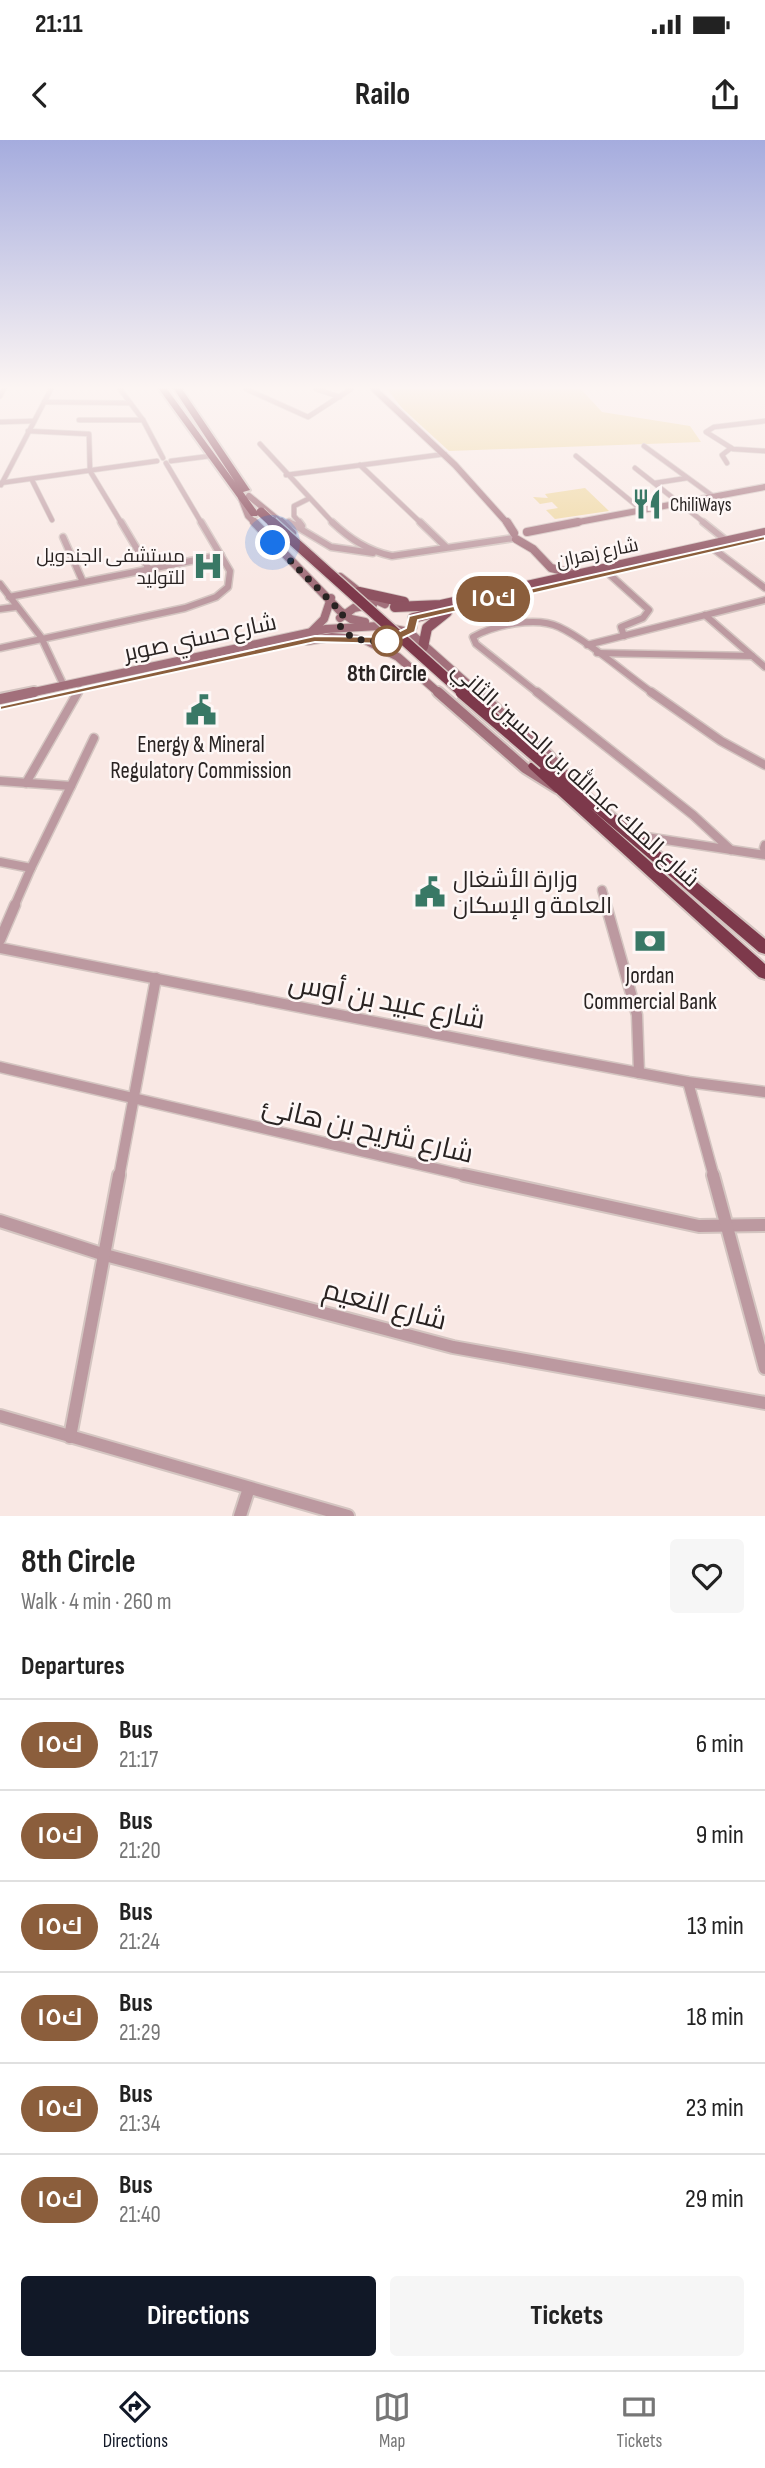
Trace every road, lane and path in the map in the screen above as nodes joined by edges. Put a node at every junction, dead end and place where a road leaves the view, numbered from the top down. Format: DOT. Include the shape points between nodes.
graph roads {
  1 [pos="16,453"];
  2 [pos="90,453"];
  3 [pos="161,453"];
  4 [pos="218,453"];
  5 [pos="268,453"];
  6 [pos="654,453"];
  7 [pos="725,453"];
  8 [pos="208,454"];
  9 [pos="445,454"];
  10 [pos="576,456"];
  11 [pos="165,460"];
  12 [pos="726,463"];
  13 [pos="360,465"];
  14 [pos="635,468"];
  15 [pos="90,471"];
  16 [pos="286,475"];
  17 [pos="687,478"];
  18 [pos="32,480"];
  19 [pos="0,484"];
  20 [pos="655,484"];
  21 [pos="765,487"];
  22 [pos="245,497"];
  23 [pos="713,497"];
  24 [pos="308,499"];
  25 [pos="680,503"];
  26 [pos="643,511"];
  27 [pos="294,516"];
  28 [pos="52,520"];
  29 [pos="279,521"];
  30 [pos="507,522"];
  31 [pos="304,528"];
  32 [pos="765,533"];
  33 [pos="528,535"];
  34 [pos="514,536"];
  35 [pos="62,537"];
  36 [pos="765,538"];
  37 [pos="728,542"];
  38 [pos="446,547"];
  39 [pos="533,549"];
  40 [pos="715,550"];
  41 [pos="379,554"];
  42 [pos="221,555"];
  43 [pos="551,568"];
  44 [pos="149,569"];
  45 [pos="577,574"];
  46 [pos="609,574"];
  47 [pos="550,580"];
  48 [pos="83,582"];
  49 [pos="0,584"];
  50 [pos="765,588"];
  51 [pos="359,592"];
  52 [pos="481,596"];
  53 [pos="9,597"];
  54 [pos="331,598"];
  55 [pos="765,600"];
  56 [pos="390,606"];
  57 [pos="15,607"];
  58 [pos="457,607"];
  59 [pos="0,609"];
  60 [pos="343,614"];
  61 [pos="705,615"];
  62 [pos="413,618"];
  63 [pos="340,627"];
  64 [pos="409,632"];
  65 [pos="313,636"];
  66 [pos="624,636"];
  67 [pos="41,639"];
  68 [pos="356,639"];
  69 [pos="367,641"];
  70 [pos="587,645"];
  71 [pos="424,648"];
  72 [pos="0,649"];
  73 [pos="597,653"];
  74 [pos="752,656"];
  75 [pos="402,660"];
  76 [pos="763,664"];
  77 [pos="64,686"];
  78 [pos="80,689"];
  79 [pos="0,699"];
  80 [pos="0,706"];
  81 [pos="94,738"];
  82 [pos="765,765"];
  83 [pos="0,781"];
  84 [pos="26,783"];
  85 [pos="71,786"];
  86 [pos="568,789"];
  87 [pos="633,835"];
  88 [pos="765,849"];
  89 [pos="731,850"];
  90 [pos="0,862"];
  91 [pos="31,868"];
  92 [pos="602,890"];
  93 [pos="0,940"];
  94 [pos="0,948"];
  95 [pos="765,948"];
  96 [pos="765,973"];
  97 [pos="156,978"];
  98 [pos="0,1068"];
  99 [pos="639,1073"];
  100 [pos="688,1082"];
  101 [pos="765,1092"];
  102 [pos="135,1100"];
  103 [pos="0,1221"];
  104 [pos="765,1225"];
  105 [pos="728,1227"];
  106 [pos="105,1255"];
  107 [pos="765,1368"];
  108 [pos="765,1403"];
  109 [pos="0,1416"];
  110 [pos="69,1437"];
  111 [pos="248,1488"];
  112 [pos="240,1516"];
  113 [pos="348,1516"];
  1 -- 19 [label="street"];
  2 -- 15 [label="street"];
  3 -- 11 [label="street"];
  4 -- 22 [label="highway, شارع الملك عبدالله بن الحسين الثاني"];
  5 -- 16 [label="street"];
  6 -- 17 [label="street"];
  7 -- 12 [label="street"];
  8 -- 11 [label="street"];
  8 -- 22 [label="highway, شارع الملك عبدالله بن الحسين الثاني"];
  9 -- 13 [label="street"];
  9 -- 30 [label="main road"];
  10 -- 26 [label="street"];
  11 -- 15 [label="street"];
  11 -- 42 [label="street"];
  13 -- 16 [label="street"];
  13 -- 38 [label="street"];
  14 -- 20 [label="street"];
  15 -- 18 [label="street"];
  15 -- 44 [label="street"];
  16 -- 24 [label="street"];
  17 -- 20 [label="street"];
  17 -- 23 [label="street"];
  18 -- 19 [label="street"];
  18 -- 28 [label="street"];
  20 -- 25 [label="street"];
  21 -- 23 [label="main road"];
  22 -- 29 [label="main road" via="260,502"];
  22 -- 54 [label="main road" via="248,516"];
  22 -- 86 [label="highway, شارع الملك عبدالله بن الحسين الثاني" via="315,572"];
  23 -- 25 [label="main road"];
  24 -- 27 [label="street" via="295,504"];
  24 -- 41 [label="street"];
  25 -- 26 [label="main road"];
  25 -- 37 [label="street"];
  26 -- 33 [label="main road"];
  27 -- 29 [label="street"];
  27 -- 31 [label="street"];
  29 -- 31 [label="street"];
  29 -- 51 [label="main road"];
  30 -- 33 [label="main road"];
  30 -- 34 [label="main road"];
  31 -- 41 [label="street" via="331,547"];
  32 -- 37 [label="main road, شارع زهران"];
  33 -- 34 [label="main road"];
  33 -- 39 [label="main road"];
  34 -- 38 [label="street"];
  34 -- 39 [label="main road"];
  35 -- 48 [label="street"];
  36 -- 40 [label="main road, شارع زهران"];
  37 -- 45 [label="main road, شارع زهران"];
  38 -- 41 [label="street" via="394,556"];
  39 -- 43 [label="main road"];
  40 -- 46 [label="main road, شارع زهران"];
  40 -- 50 [label="street"];
  42 -- 44 [label="street"];
  42 -- 67 [label="street" via="231,573 230,583 214,599"];
  43 -- 45 [label="main road"];
  43 -- 47 [label="main road"];
  44 -- 48 [label="street"];
  45 -- 47 [label="main road, شارع زهران"];
  46 -- 58 [label="main road, شارع زهران"];
  46 -- 66 [label="street" via="649,610 643,618 621,627"];
  47 -- 52 [label="main road, شارع زهران"];
  48 -- 53 [label="street"];
  49 -- 53 [label="street"];
  51 -- 52 [label="main road" via="416,603"];
  51 -- 54 [label="main road" via="351,600"];
  51 -- 56 [label="main road"];
  52 -- 56 [label="main road, شارع زهران" via="431,606"];
  53 -- 57 [label="street"];
  54 -- 60 [label="main road"];
  54 -- 65 [label="main road"];
  55 -- 61 [label="street"];
  56 -- 60 [label="main road" via="363,605"];
  56 -- 62 [label="main road"];
  57 -- 59 [label="street"];
  57 -- 67 [label="street"];
  58 -- 62 [label="main road, شارع زهران"];
  58 -- 71 [label="main road" via="429,626"];
  60 -- 62 [label="main road" via="367,622"];
  60 -- 63 [label="main road"];
  61 -- 66 [label="street"];
  61 -- 74 [label="street"];
  62 -- 64 [label="main road"];
  63 -- 64 [label="main road, شارع حسني صوبر" via="387,626"];
  63 -- 65 [label="main road, شارع حسني صوبر"];
  63 -- 68 [label="main road"];
  64 -- 69 [label="main road" via="390,640"];
  64 -- 71 [label="main road"];
  65 -- 68 [label="main road, شارع حسني صوبر"];
  65 -- 75 [label="main road"];
  65 -- 77 [label="main road, شارع حسني صوبر"];
  65 -- 78 [label="main road, شارع حسني صوبر"];
  66 -- 70 [label="street"];
  67 -- 72 [label="street"];
  67 -- 77 [label="street"];
  68 -- 69 [label="main road, شارع حسني صوبر"];
  69 -- 75 [label="main road"];
  70 -- 73 [label="street"];
  70 -- 89 [label="street" via="558,626 544,623 490,630 473,637"];
  71 -- 75 [label="main road" via="408,649"];
  71 -- 86 [label="main road" via="548,755"];
  73 -- 74 [label="street"];
  73 -- 82 [label="street" via="721,741"];
  74 -- 76 [label="street"];
  75 -- 86 [label="main road" via="531,773"];
  77 -- 79 [label="main road, شارع حسني صوبر"];
  78 -- 80 [label="main road, شارع حسني صوبر"];
  78 -- 84 [label="street"];
  81 -- 85 [label="street"];
  83 -- 84 [label="street"];
  84 -- 85 [label="street"];
  85 -- 91 [label="street"];
  86 -- 87 [label="highway, شارع الملك عبدالله بن الحسين الثاني"];
  86 -- 96 [label="highway, شارع الملك عبدالله بن الحسين الثاني"];
  87 -- 89 [label="street"];
  87 -- 95 [label="highway, شارع الملك عبدالله بن الحسين الثاني"];
  88 -- 89 [label="street"];
  90 -- 91 [label="street"];
  91 -- 93 [label="street"];
  92 -- 99 [label="street" via="637,1015"];
  94 -- 97 [label="street, شارع عبيد بن أوس"];
  97 -- 99 [label="street, شارع عبيد بن أوس"];
  97 -- 102 [label="street"];
  98 -- 102 [label="street, شارع شريح بن هانئ"];
  99 -- 100 [label="street, شارع عبيد بن أوس"];
  100 -- 101 [label="street, شارع عبيد بن أوس"];
  100 -- 105 [label="street"];
  102 -- 105 [label="street, شارع شريح بن هانئ" via="567,1199 678,1222"];
  102 -- 106 [label="street"];
  103 -- 106 [label="street, شارع النعيم"];
  104 -- 105 [label="street, شارع شريح بن هانئ"];
  105 -- 107 [label="street"];
  106 -- 108 [label="street, شارع النعيم" via="453,1347"];
  106 -- 110 [label="street"];
  109 -- 110 [label="street"];
  110 -- 111 [label="street"];
  111 -- 112 [label="street"];
  111 -- 113 [label="street"];
}
